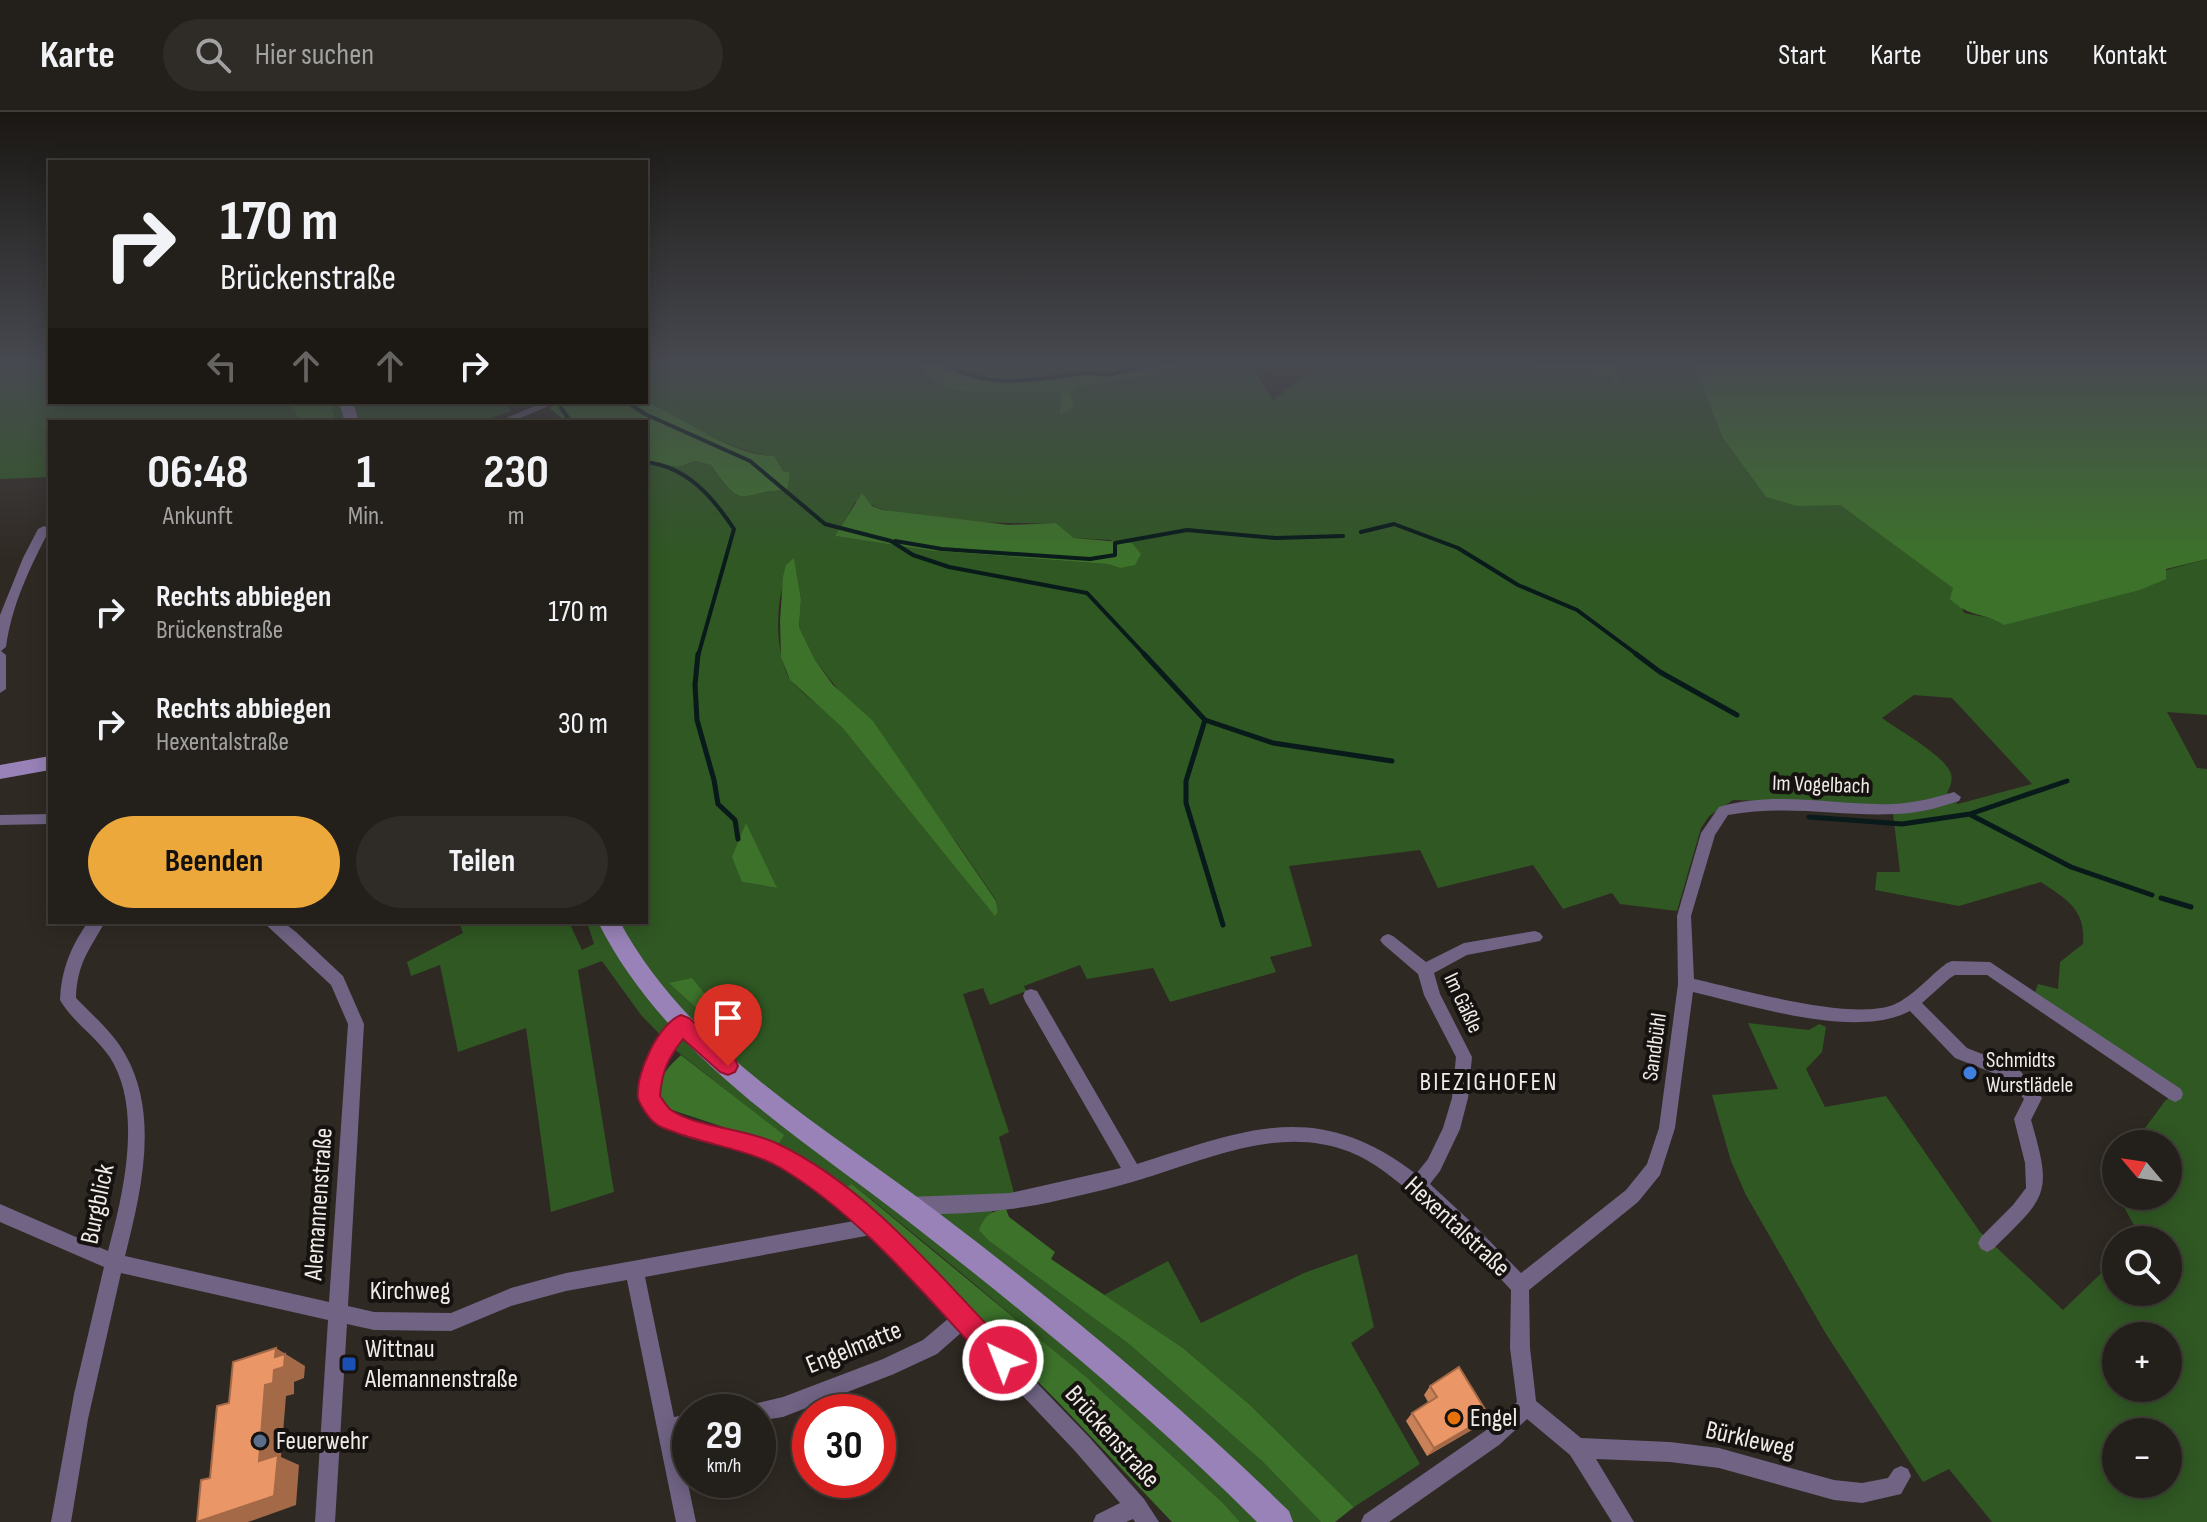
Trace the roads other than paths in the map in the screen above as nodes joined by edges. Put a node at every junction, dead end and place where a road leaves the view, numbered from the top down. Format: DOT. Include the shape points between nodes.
graph roads {
  1 [pos="44,529"];
  2 [pos="0,647"];
  3 [pos="0,655"];
  4 [pos="0,689"];
  5 [pos="48,763"];
  6 [pos="0,772"];
  7 [pos="1954,797"];
  8 [pos="48,819"];
  9 [pos="0,820"];
  10 [pos="96,924"];
  11 [pos="274,924"];
  12 [pos="610,924"];
  13 [pos="1535,937"];
  14 [pos="1388,940"];
  15 [pos="1425,970"];
  16 [pos="1686,984"];
  17 [pos="1031,996"];
  18 [pos="1912,1003"];
  19 [pos="681,1024"];
  20 [pos="2175,1094"];
  21 [pos="1133,1173"];
  22 [pos="1417,1187"];
  23 [pos="909,1206"];
  24 [pos="0,1213"];
  25 [pos="874,1226"];
  26 [pos="1987,1243"];
  27 [pos="113,1262"];
  28 [pos="634,1268"];
  29 [pos="1520,1286"];
  30 [pos="338,1312"];
  31 [pos="963,1318"];
  32 [pos="1527,1406"];
  33 [pos="776,1408"];
  34 [pos="672,1428"];
  35 [pos="667,1429"];
  36 [pos="1577,1448"];
  37 [pos="1901,1476"];
  38 [pos="1143,1514"];
  39 [pos="61,1522"];
  40 [pos="325,1522"];
  41 [pos="686,1522"];
  42 [pos="1103,1522"];
  43 [pos="1278,1522"];
  44 [pos="1371,1522"];
  45 [pos="1624,1522"];
  1 -- 2 [label="street" via="11,595"];
  3 -- 4 [label="street"];
  5 -- 6 [label="main road"];
  7 -- 16 [label="street, Im Vogelbach" via="1920,809 1787,804 1724,811 1708,833 1684,916"];
  8 -- 9 [label="street"];
  10 -- 27 [label="street, Burgblick" via="76,954 68,1000 108,1041 124,1068 136,1116 129,1192"];
  11 -- 30 [label="street, Alemannenstraße" via="337,981 356,1024"];
  12 -- 19 [label="main road" via="641,978"];
  13 -- 15 [label="street, Im Gäßle" via="1464,949"];
  14 -- 15 [label="street, Im Gäßle"];
  15 -- 22 [label="street, Im Gäßle" via="1464,1057 1451,1129"];
  16 -- 18 [label="street" via="1845,1017 1883,1014"];
  16 -- 29 [label="street, Sandbühl" via="1667,1128 1654,1169 1622,1204"];
  17 -- 21 [label="street"];
  18 -- 20 [label="street" via="1952,968 1990,969"];
  18 -- 26 [label="street" via="1961,1053 2012,1073 2034,1098 2022,1119 2038,1182 2034,1197"];
  19 -- 23 [label="main road"];
  19 -- 25 [label="street, Brückenstraße" via="651,1074 649,1098 663,1117 787,1159"];
  21 -- 22 [label="street, Hexentalstraße" via="1247,1138 1295,1133 1355,1146"];
  21 -- 23 [label="street, Hexentalstraße" via="989,1205"];
  22 -- 29 [label="street, Hexentalstraße" via="1467,1229"];
  23 -- 43 [label="main road" via="1137,1389"];
  24 -- 27 [label="street, Kirchweg"];
  25 -- 28 [label="street, Kirchweg"];
  25 -- 31 [label="street, Brückenstraße"];
  27 -- 30 [label="street, Kirchweg"];
  27 -- 39 [label="street, Burgblick" via="78,1414"];
  28 -- 30 [label="street, Kirchweg" via="511,1297 451,1322 374,1321"];
  28 -- 35 [label="street"];
  29 -- 32 [label="street, Hexentalstraße"];
  30 -- 40 [label="street, Alemannenstraße"];
  31 -- 33 [label="street, Engelmatte" via="930,1347"];
  31 -- 38 [label="street, Brückenstraße"];
  32 -- 36 [label="street"];
  32 -- 44 [label="street" via="1492,1438"];
  34 -- 35 [label="street"];
  35 -- 41 [label="street"];
  36 -- 37 [label="street, Bürkleweg" via="1719,1458 1848,1492 1894,1487"];
  36 -- 45 [label="street"];
  38 -- 42 [label="street"];
}
